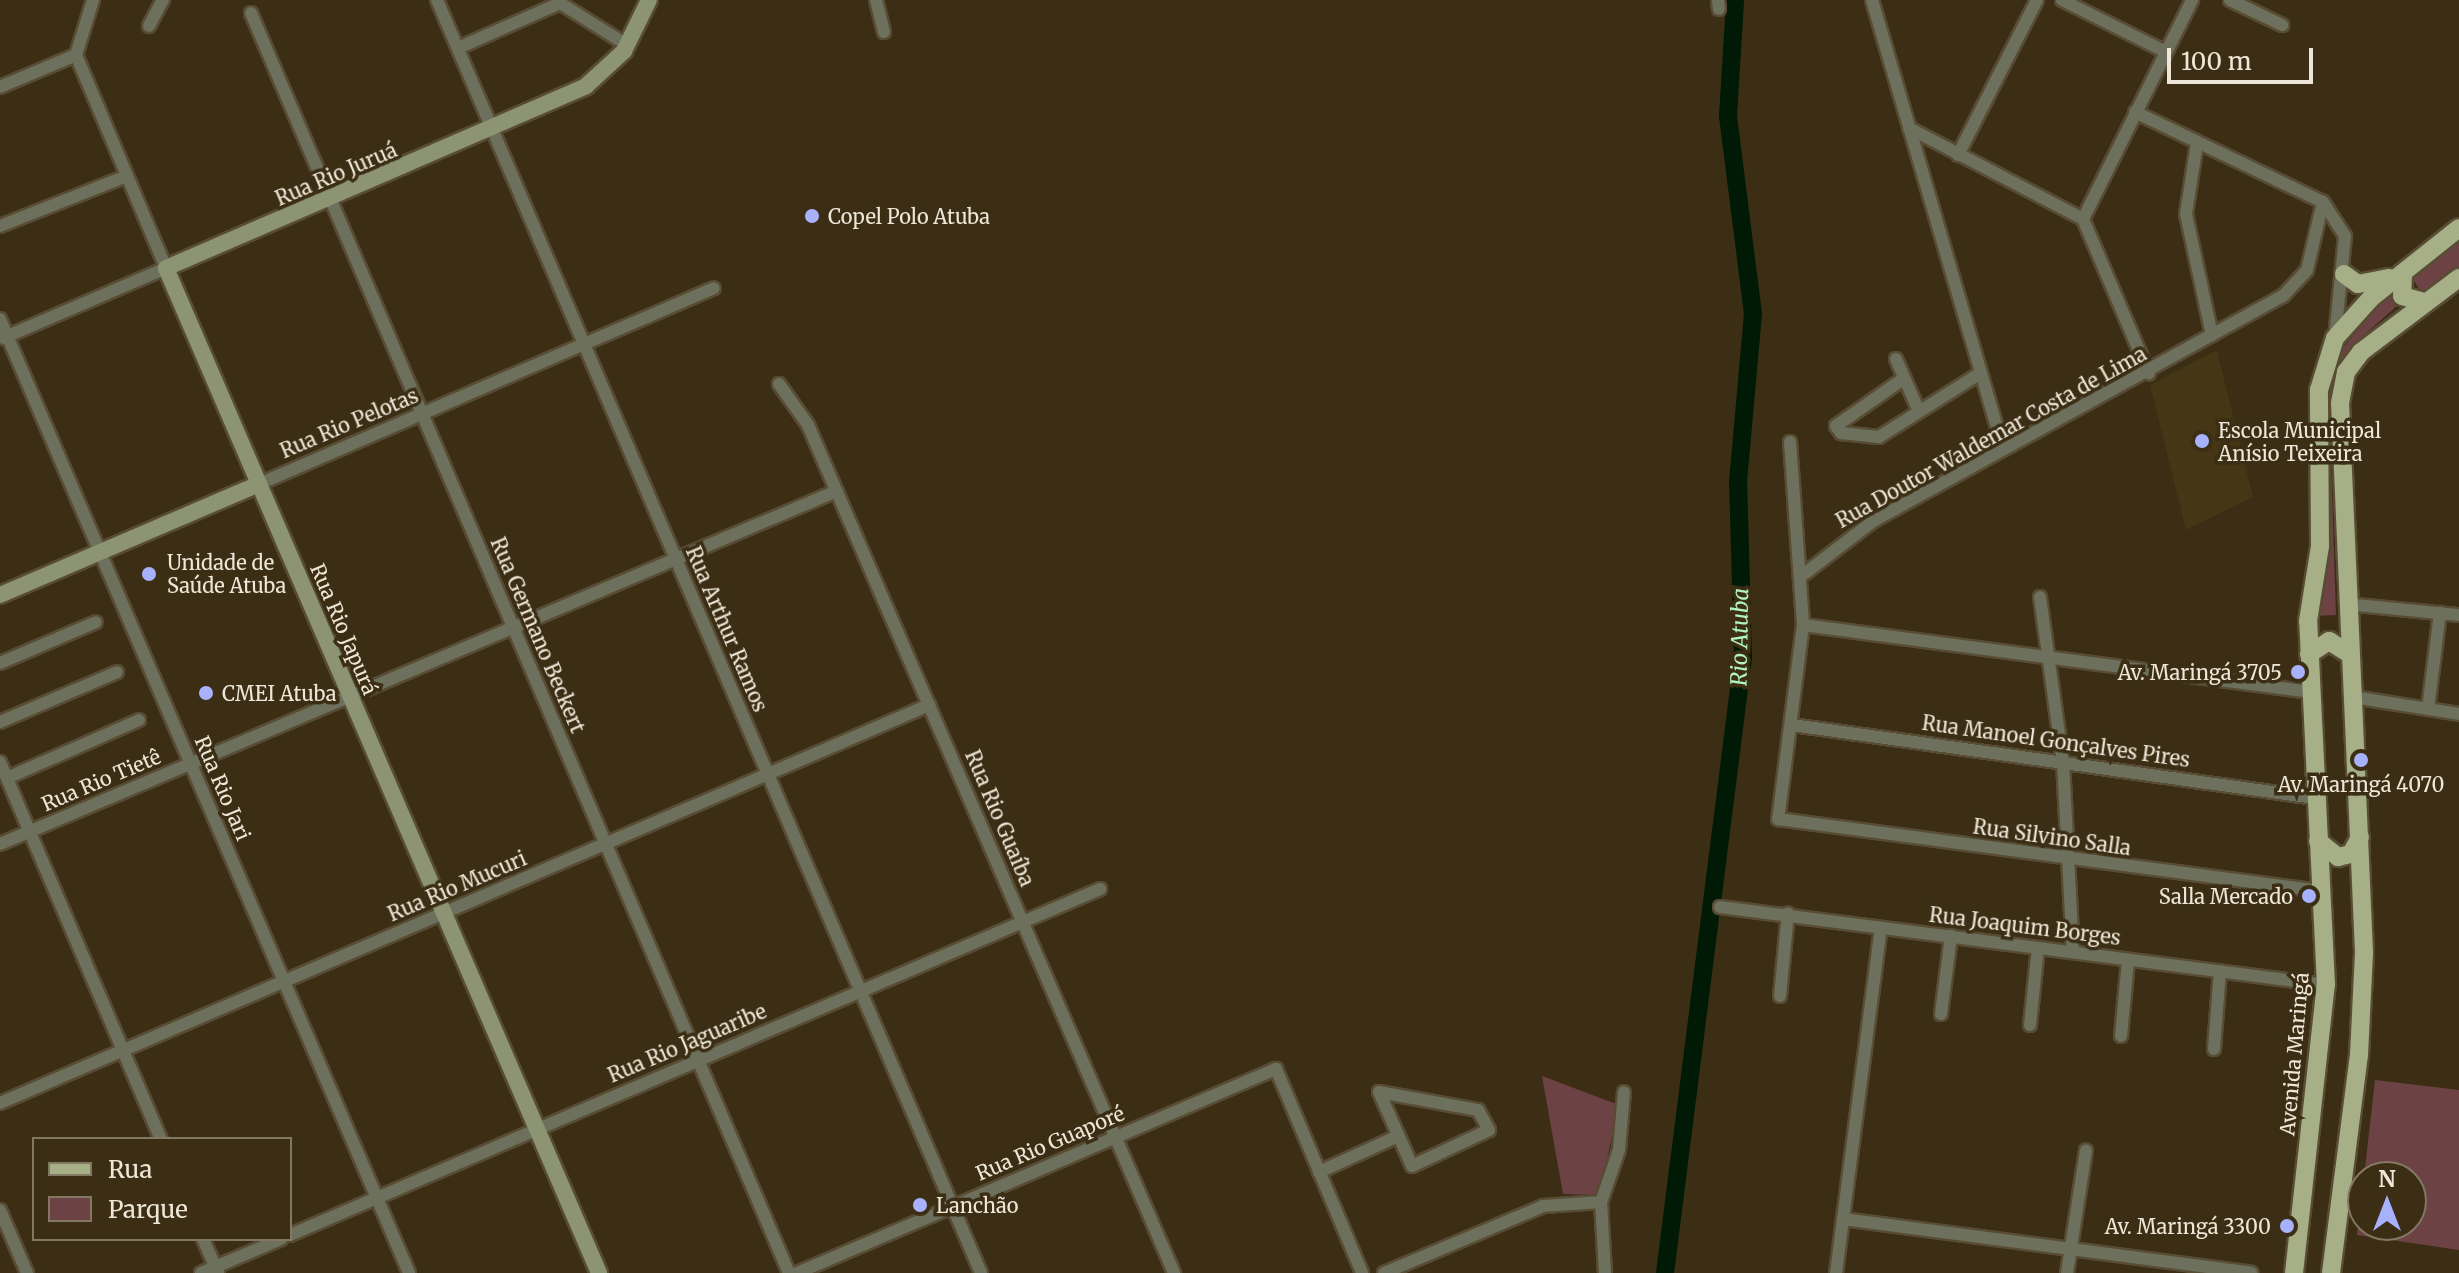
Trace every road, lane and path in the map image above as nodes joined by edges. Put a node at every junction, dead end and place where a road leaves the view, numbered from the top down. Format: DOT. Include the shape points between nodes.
graph roads {
  1 [pos="93,0"];
  2 [pos="163,0"];
  3 [pos="437,0"];
  4 [pos="649,0"];
  5 [pos="876,0"];
  6 [pos="1872,0"];
  7 [pos="2037,0"];
  8 [pos="2062,0"];
  9 [pos="2192,0"];
  10 [pos="2230,0"];
  11 [pos="251,13"];
  12 [pos="2282,25"];
  13 [pos="149,26"];
  14 [pos="884,32"];
  15 [pos="627,45"];
  16 [pos="458,48"];
  17 [pos="2166,52"];
  18 [pos="76,55"];
  19 [pos="0,87"];
  20 [pos="2135,112"];
  21 [pos="492,128"];
  22 [pos="1909,128"];
  23 [pos="2197,143"];
  24 [pos="1958,155"];
  25 [pos="127,176"];
  26 [pos="330,198"];
  27 [pos="2323,202"];
  28 [pos="2083,219"];
  29 [pos="0,226"];
  30 [pos="2459,228"];
  31 [pos="166,268"];
  32 [pos="2403,273"];
  33 [pos="2344,274"];
  34 [pos="2459,278"];
  35 [pos="714,288"];
  36 [pos="2424,302"];
  37 [pos="0,319"];
  38 [pos="2212,335"];
  39 [pos="4,338"];
  40 [pos="2335,338"];
  41 [pos="584,344"];
  42 [pos="1896,359"];
  43 [pos="1979,374"];
  44 [pos="2149,374"];
  45 [pos="1903,379"];
  46 [pos="779,384"];
  47 [pos="1918,409"];
  48 [pos="422,414"];
  49 [pos="1790,442"];
  50 [pos="2003,449"];
  51 [pos="259,484"];
  52 [pos="837,491"];
  53 [pos="100,552"];
  54 [pos="676,559"];
  55 [pos="1804,574"];
  56 [pos="0,595"];
  57 [pos="2040,597"];
  58 [pos="2346,604"];
  59 [pos="2440,613"];
  60 [pos="2459,615"];
  61 [pos="96,622"];
  62 [pos="1803,625"];
  63 [pos="513,627"];
  64 [pos="2309,654"];
  65 [pos="2350,654"];
  66 [pos="2050,658"];
  67 [pos="0,663"];
  68 [pos="117,672"];
  69 [pos="2311,692"];
  70 [pos="351,696"];
  71 [pos="2353,697"];
  72 [pos="929,705"];
  73 [pos="2428,709"];
  74 [pos="2459,714"];
  75 [pos="139,720"];
  76 [pos="0,722"];
  77 [pos="1792,725"];
  78 [pos="0,762"];
  79 [pos="2063,762"];
  80 [pos="191,764"];
  81 [pos="768,774"];
  82 [pos="7,778"];
  83 [pos="2315,798"];
  84 [pos="30,832"];
  85 [pos="2360,837"];
  86 [pos="2318,841"];
  87 [pos="605,843"];
  88 [pos="0,844"];
  89 [pos="2070,860"];
  90 [pos="1100,889"];
  91 [pos="2320,891"];
  92 [pos="1720,907"];
  93 [pos="444,913"];
  94 [pos="1788,913"];
  95 [pos="1022,922"];
  96 [pos="1881,928"];
  97 [pos="1951,936"];
  98 [pos="2038,948"];
  99 [pos="2073,952"];
  100 [pos="2128,960"];
  101 [pos="2220,971"];
  102 [pos="284,982"];
  103 [pos="2326,985"];
  104 [pos="861,991"];
  105 [pos="1780,996"];
  106 [pos="1941,1014"];
  107 [pos="2030,1025"];
  108 [pos="2121,1036"];
  109 [pos="2214,1049"];
  110 [pos="123,1051"];
  111 [pos="698,1060"];
  112 [pos="1624,1092"];
  113 [pos="0,1103"];
  114 [pos="537,1129"];
  115 [pos="1398,1136"];
  116 [pos="160,1137"];
  117 [pos="1115,1137"];
  118 [pos="2086,1150"];
  119 [pos="1319,1172"];
  120 [pos="377,1198"];
  121 [pos="1601,1202"];
  122 [pos="953,1206"];
  123 [pos="0,1210"];
  124 [pos="1843,1219"];
  125 [pos="292,1234"];
  126 [pos="204,1241"];
  127 [pos="277,1241"];
  128 [pos="2070,1250"];
  129 [pos="217,1270"];
  130 [pos="27,1273"];
  131 [pos="201,1273"];
  132 [pos="409,1273"];
  133 [pos="599,1273"];
  134 [pos="789,1273"];
  135 [pos="797,1273"];
  136 [pos="981,1273"];
  137 [pos="1174,1273"];
  138 [pos="1362,1273"];
  139 [pos="1384,1273"];
  140 [pos="1605,1273"];
  141 [pos="1836,1273"];
  142 [pos="2067,1273"];
  143 [pos="2251,1273"];
  144 [pos="2294,1273"];
  145 [pos="2331,1273"];
  1 -- 18 [label="street"];
  2 -- 13 [label="street"];
  3 -- 16 [label="street, Rua Arthur Ramos"];
  4 -- 15 [label="street, Rua Rio Juruá"];
  5 -- 14 [label="street"];
  6 -- 22 [label="street"];
  7 -- 24 [label="street"];
  8 -- 17 [label="street"];
  9 -- 17 [label="street"];
  10 -- 12 [label="street"];
  11 -- 26 [label="street, Rua Germano Beckert"];
  15 -- 16 [label="street" via="560,3"];
  15 -- 21 [label="street, Rua Rio Juruá" via="586,86"];
  16 -- 21 [label="street, Rua Arthur Ramos"];
  17 -- 20 [label="street"];
  18 -- 19 [label="street"];
  18 -- 25 [label="street, Rua Rio Japurá"];
  20 -- 23 [label="street"];
  20 -- 28 [label="street"];
  21 -- 26 [label="street, Rua Rio Juruá"];
  21 -- 41 [label="street, Rua Arthur Ramos"];
  22 -- 24 [label="street"];
  22 -- 43 [label="street"];
  23 -- 27 [label="street"];
  23 -- 38 [label="street" via="2186,214"];
  24 -- 28 [label="street"];
  25 -- 29 [label="street"];
  25 -- 31 [label="street, Rua Rio Japurá"];
  26 -- 31 [label="street, Rua Rio Juruá"];
  26 -- 48 [label="street, Rua Germano Beckert"];
  27 -- 33 [label="street" via="2337,219"];
  27 -- 38 [label="street, Rua Doutor Waldemar Costa de Lima" via="2302,279"];
  28 -- 44 [label="street"];
  30 -- 32 [label="main road"];
  31 -- 39 [label="street, Rua Rio Juruá"];
  31 -- 51 [label="street, Rua Rio Japurá"];
  32 -- 33 [label="main road" via="2371,285"];
  32 -- 36 [label="main road" via="2402,296"];
  32 -- 40 [label="main road"];
  33 -- 40 [label="street"];
  34 -- 36 [label="main road"];
  35 -- 41 [label="street, Rua Rio Pelotas"];
  36 -- 58 [label="main road" via="2346,372 2339,433"];
  37 -- 39 [label="street, Rua Rio Jari"];
  38 -- 44 [label="street, Rua Doutor Waldemar Costa de Lima"];
  39 -- 53 [label="street, Rua Rio Jari"];
  40 -- 64 [label="main road, Avenida Maringá" via="2315,419 2320,546 2308,601"];
  41 -- 48 [label="street, Rua Rio Pelotas"];
  41 -- 54 [label="street, Rua Arthur Ramos"];
  42 -- 45 [label="street"];
  43 -- 47 [label="street"];
  43 -- 50 [label="street"];
  44 -- 50 [label="street, Rua Doutor Waldemar Costa de Lima"];
  45 -- 47 [label="street"];
  45 -- 47 [label="street" via="1836,426 1850,437 1879,437"];
  46 -- 52 [label="street, Rua Rio Guaíba" via="808,425"];
  48 -- 51 [label="street, Rua Rio Pelotas"];
  48 -- 63 [label="street, Rua Germano Beckert"];
  49 -- 55 [label="street"];
  50 -- 55 [label="street, Rua Doutor Waldemar Costa de Lima" via="1873,521"];
  51 -- 53 [label="street, Rua Rio Pelotas"];
  51 -- 70 [label="street, Rua Rio Japurá"];
  52 -- 54 [label="street, Rua Rio Tietê"];
  52 -- 72 [label="street, Rua Rio Guaíba"];
  53 -- 56 [label="street, Rua Rio Pelotas"];
  53 -- 80 [label="street, Rua Rio Jari"];
  54 -- 63 [label="street, Rua Rio Tietê"];
  54 -- 81 [label="street, Rua Arthur Ramos"];
  55 -- 62 [label="street"];
  57 -- 66 [label="street"];
  58 -- 59 [label="street"];
  58 -- 65 [label="main road"];
  59 -- 60 [label="street"];
  59 -- 73 [label="street"];
  61 -- 67 [label="street"];
  62 -- 66 [label="street"];
  62 -- 77 [label="street"];
  63 -- 70 [label="street, Rua Rio Tietê"];
  63 -- 87 [label="street, Rua Germano Beckert"];
  64 -- 65 [label="main road" via="2326,641"];
  64 -- 69 [label="main road, Avenida Maringá"];
  65 -- 71 [label="main road"];
  66 -- 69 [label="street"];
  66 -- 79 [label="street"];
  68 -- 76 [label="street"];
  69 -- 83 [label="main road, Avenida Maringá"];
  70 -- 80 [label="street, Rua Rio Tietê"];
  70 -- 93 [label="street, Rua Rio Japurá"];
  71 -- 73 [label="street"];
  71 -- 85 [label="main road"];
  72 -- 81 [label="street, Rua Rio Mucuri"];
  72 -- 95 [label="street, Rua Rio Guaíba"];
  73 -- 74 [label="street"];
  75 -- 82 [label="street"];
  77 -- 79 [label="street, Rua Manoel Gonçalves Pires"];
  77 -- 89 [label="street, Rua Silvino Salla" via="1778,819"];
  78 -- 82 [label="street"];
  79 -- 83 [label="street, Rua Manoel Gonçalves Pires"];
  79 -- 89 [label="street"];
  80 -- 84 [label="street, Rua Rio Tietê"];
  80 -- 102 [label="street, Rua Rio Jari"];
  81 -- 87 [label="street, Rua Rio Mucuri"];
  81 -- 104 [label="street, Rua Arthur Ramos"];
  82 -- 84 [label="street"];
  83 -- 86 [label="main road, Avenida Maringá"];
  84 -- 88 [label="street, Rua Rio Tietê"];
  84 -- 110 [label="street"];
  85 -- 86 [label="main road" via="2351,854 2338,857"];
  85 -- 145 [label="main road" via="2359,1055"];
  86 -- 91 [label="main road, Avenida Maringá"];
  87 -- 93 [label="street, Rua Rio Mucuri"];
  87 -- 111 [label="street, Rua Germano Beckert"];
  89 -- 91 [label="street, Rua Silvino Salla"];
  89 -- 99 [label="street"];
  90 -- 95 [label="street, Rua Rio Jaguaribe"];
  91 -- 103 [label="main road, Avenida Maringá"];
  92 -- 94 [label="street, Rua Joaquim Borges"];
  93 -- 102 [label="street, Rua Rio Mucuri"];
  93 -- 114 [label="street, Rua Rio Japurá"];
  94 -- 96 [label="street, Rua Joaquim Borges"];
  94 -- 105 [label="street"];
  95 -- 104 [label="street, Rua Rio Jaguaribe"];
  95 -- 117 [label="street, Rua Rio Guaíba"];
  96 -- 97 [label="street, Rua Joaquim Borges"];
  96 -- 124 [label="street"];
  97 -- 98 [label="street, Rua Joaquim Borges"];
  97 -- 106 [label="street"];
  98 -- 99 [label="street, Rua Joaquim Borges"];
  98 -- 107 [label="street"];
  99 -- 100 [label="street, Rua Joaquim Borges"];
  100 -- 101 [label="street, Rua Joaquim Borges"];
  100 -- 108 [label="street"];
  101 -- 103 [label="street, Rua Joaquim Borges"];
  101 -- 109 [label="street"];
  102 -- 110 [label="street, Rua Rio Mucuri"];
  102 -- 120 [label="street, Rua Rio Jari"];
  103 -- 144 [label="main road, Avenida Maringá"];
  104 -- 111 [label="street, Rua Rio Jaguaribe"];
  104 -- 122 [label="street, Rua Arthur Ramos"];
  110 -- 113 [label="street, Rua Rio Mucuri"];
  110 -- 116 [label="street"];
  111 -- 114 [label="street, Rua Rio Jaguaribe"];
  111 -- 134 [label="street, Rua Germano Beckert"];
  112 -- 121 [label="street" via="1619,1150"];
  114 -- 120 [label="street, Rua Rio Jaguaribe"];
  114 -- 133 [label="street, Rua Rio Japurá"];
  115 -- 115 [label="street" via="1412,1166 1485,1134 1490,1124 1469,1107 1379,1092"];
  115 -- 119 [label="street"];
  117 -- 119 [label="street, Rua Rio Guaporé" via="1276,1069"];
  117 -- 122 [label="street, Rua Rio Guaporé"];
  117 -- 137 [label="street, Rua Rio Guaíba"];
  118 -- 128 [label="street"];
  119 -- 138 [label="street"];
  120 -- 125 [label="street, Rua Rio Jaguaribe"];
  120 -- 132 [label="street, Rua Rio Jari"];
  121 -- 139 [label="street" via="1530,1211"];
  121 -- 140 [label="street"];
  122 -- 135 [label="street, Rua Rio Guaporé"];
  122 -- 136 [label="street, Rua Arthur Ramos"];
  123 -- 130 [label="street"];
  124 -- 128 [label="street"];
  124 -- 141 [label="street"];
  126 -- 129 [label="street"];
  127 -- 129 [label="street"];
  128 -- 142 [label="street"];
  128 -- 143 [label="street"];
  129 -- 131 [label="street"];
}
